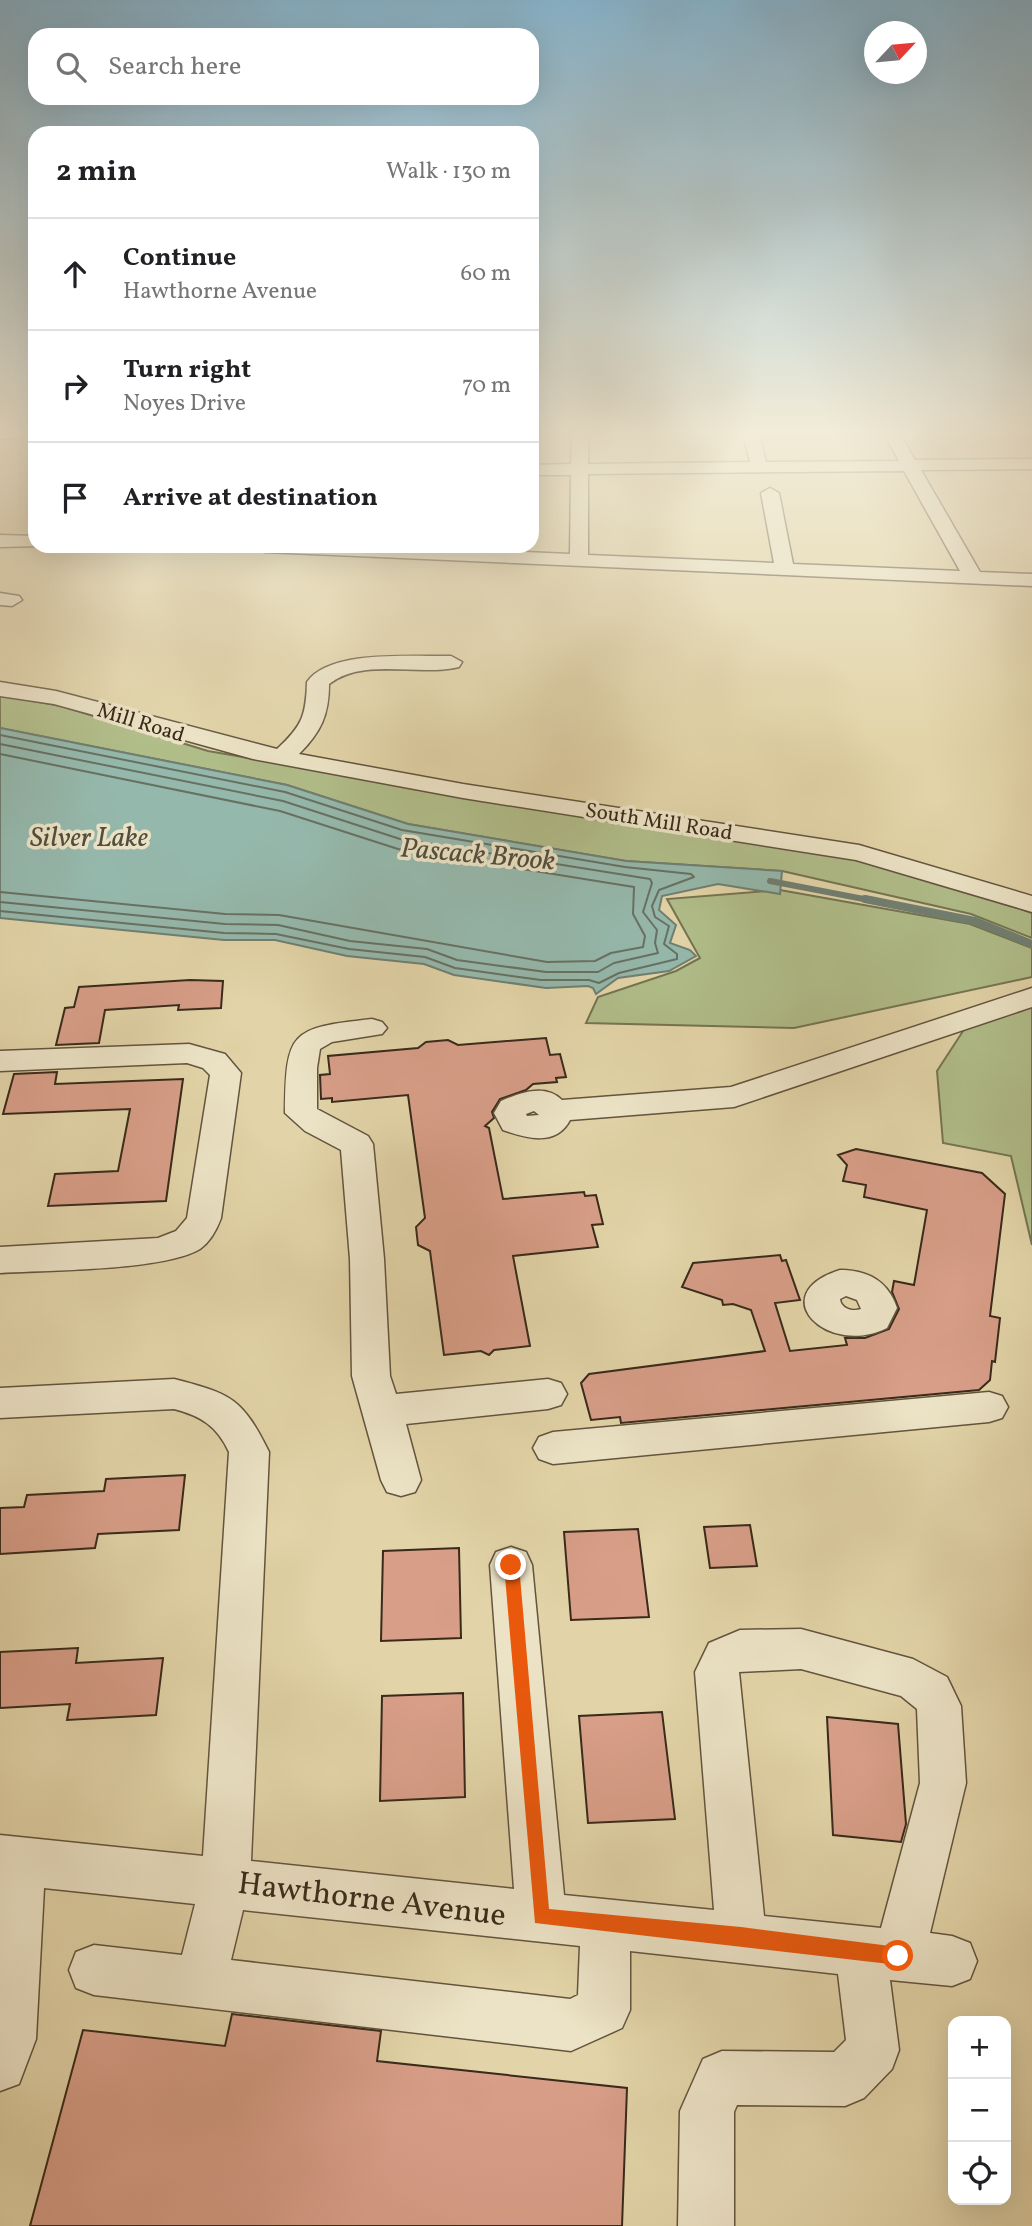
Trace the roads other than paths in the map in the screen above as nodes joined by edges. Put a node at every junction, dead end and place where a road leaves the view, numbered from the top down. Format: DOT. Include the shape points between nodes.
graph roads {
  1 [pos="579,538"];
  2 [pos="779,538"];
  3 [pos="951,538"];
  4 [pos="0,541"];
  5 [pos="28,542"];
  6 [pos="506,553"];
  7 [pos="579,560"];
  8 [pos="785,569"];
  9 [pos="973,578"];
  10 [pos="1032,580"];
  11 [pos="451,662"];
  12 [pos="0,689"];
  13 [pos="282,757"];
  14 [pos="1032,904"];
  15 [pos="1032,997"];
  16 [pos="372,1028"];
  17 [pos="0,1061"];
  18 [pos="555,1111"];
  19 [pos="0,1260"];
  20 [pos="548,1394"];
  21 [pos="0,1403"];
  22 [pos="989,1407"];
  23 [pos="383,1411"];
  24 [pos="554,1448"];
  25 [pos="401,1480"];
  26 [pos="511,1565"];
  27 [pos="11,1860"];
  28 [pos="226,1881"];
  29 [pos="541,1917"];
  30 [pos="605,1924"];
  31 [pos="741,1936"];
  32 [pos="879,1954"];
  33 [pos="952,1961"];
  34 [pos="94,1970"];
  35 [pos="200,1982"];
  36 [pos="0,2065"];
  37 [pos="706,2226"];
  1 -- 7 [label="street"];
  2 -- 8 [label="street"];
  3 -- 9 [label="street"];
  4 -- 5 [label="street"];
  6 -- 7 [label="street"];
  7 -- 8 [label="street"];
  8 -- 9 [label="street"];
  9 -- 10 [label="street"];
  11 -- 13 [label="street" via="331,671 318,682 315,722"];
  12 -- 13 [label="street, Mill Road" via="57,698 213,744"];
  13 -- 14 [label="street, South Mill Road" via="463,791 859,853"];
  15 -- 18 [label="street" via="734,1097"];
  16 -- 23 [label="street" via="320,1033 306,1042 301,1113 357,1144 371,1376"];
  17 -- 19 [label="street" via="189,1053 214,1061 226,1073 204,1218 188,1240 161,1250"];
  20 -- 23 [label="street"];
  21 -- 28 [label="street" via="174,1394 205,1402 236,1424 249,1452"];
  22 -- 24 [label="street"];
  23 -- 25 [label="street"];
  26 -- 29 [label="street"];
  27 -- 28 [label="street, Hawthorne Avenue"];
  27 -- 36 [label="street" via="10,2039"];
  28 -- 29 [label="street, Hawthorne Avenue"];
  28 -- 35 [label="street"];
  29 -- 30 [label="street, Hawthorne Avenue"];
  30 -- 31 [label="street, Hawthorne Avenue"];
  30 -- 35 [label="street" via="604,2010 571,2025"];
  31 -- 32 [label="street, Hawthorne Avenue"];
  31 -- 32 [label="street" via="717,1672 724,1657 740,1650 801,1649 913,1679 939,1706 943,1783 925,1862"];
  32 -- 33 [label="street, Hawthorne Avenue"];
  32 -- 37 [label="street" via="873,2050 845,2079 722,2078 707,2110"];
  34 -- 35 [label="street"];
}
